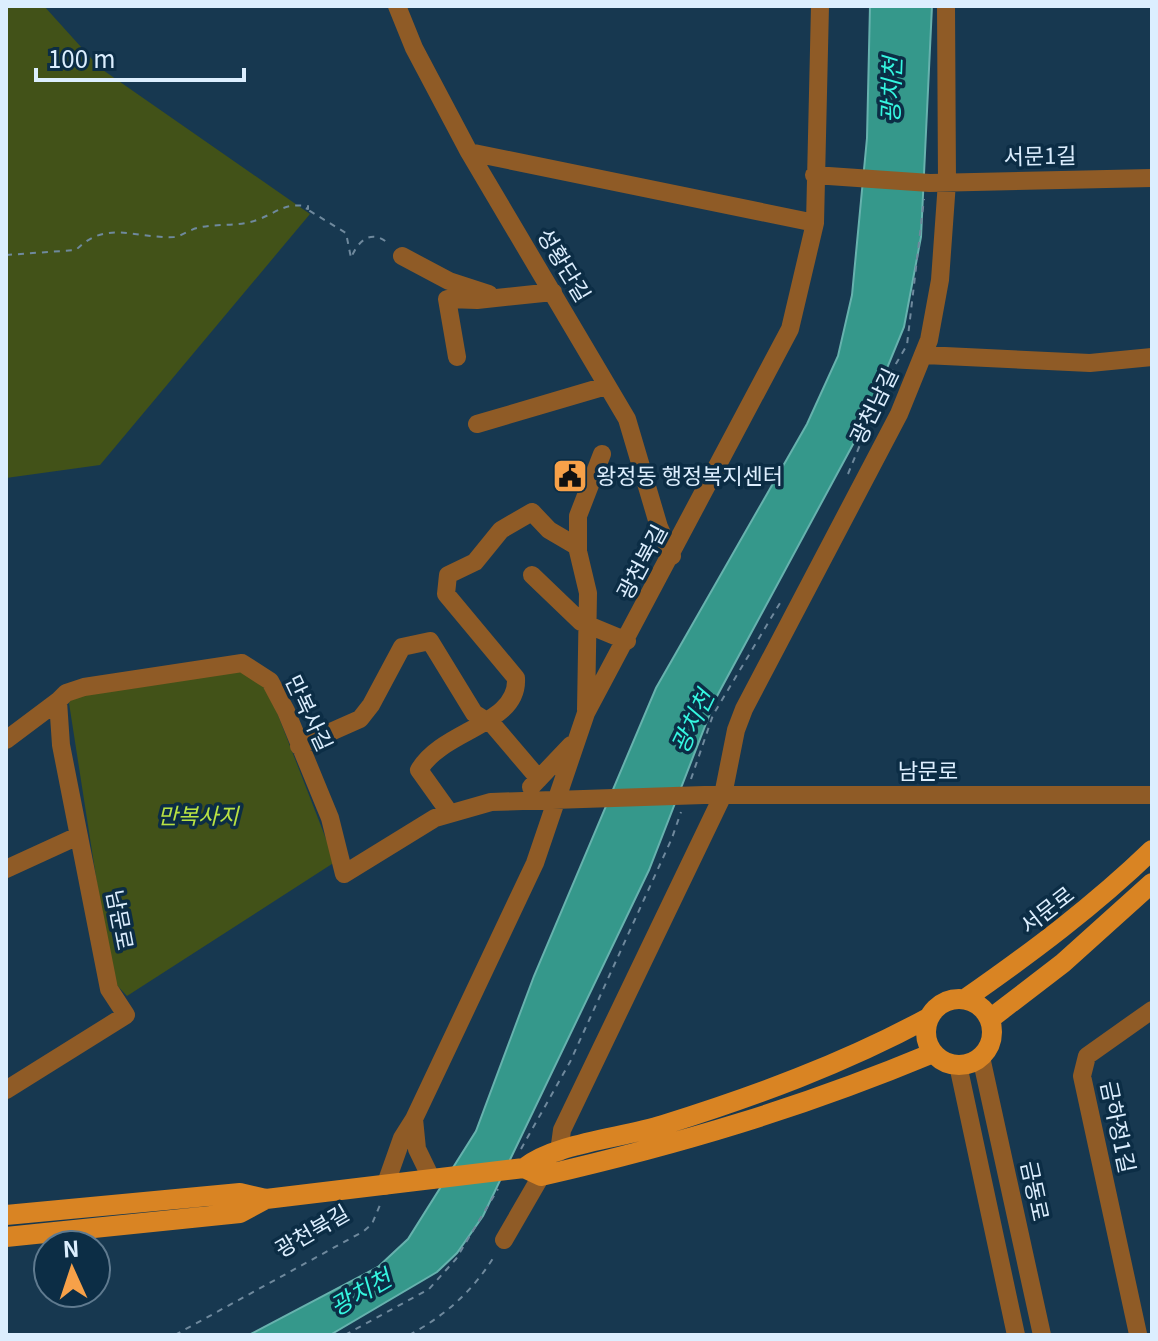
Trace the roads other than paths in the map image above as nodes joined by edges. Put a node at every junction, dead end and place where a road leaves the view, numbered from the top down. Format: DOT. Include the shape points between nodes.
graph roads {
  1 [pos="397,6"];
  2 [pos="820,6"];
  3 [pos="946,6"];
  4 [pos="469,152"];
  5 [pos="814,175"];
  6 [pos="1152,178"];
  7 [pos="934,184"];
  8 [pos="815,223"];
  9 [pos="402,256"];
  10 [pos="553,292"];
  11 [pos="496,296"];
  12 [pos="924,355"];
  13 [pos="457,357"];
  14 [pos="1152,357"];
  15 [pos="606,386"];
  16 [pos="477,424"];
  17 [pos="602,454"];
  18 [pos="578,547"];
  19 [pos="672,556"];
  20 [pos="532,575"];
  21 [pos="585,624"];
  22 [pos="627,641"];
  23 [pos="62,697"];
  24 [pos="586,713"];
  25 [pos="485,721"];
  26 [pos="6,740"];
  27 [pos="575,740"];
  28 [pos="299,746"];
  29 [pos="539,779"];
  30 [pos="723,795"];
  31 [pos="1144,795"];
  32 [pos="557,798"];
  33 [pos="514,800"];
  34 [pos="1152,808"];
  35 [pos="449,812"];
  36 [pos="78,836"];
  37 [pos="1150,849"];
  38 [pos="6,869"];
  39 [pos="1152,883"];
  40 [pos="965,999"];
  41 [pos="1152,1010"];
  42 [pos="928,1018"];
  43 [pos="990,1019"];
  44 [pos="933,1053"];
  45 [pos="981,1057"];
  46 [pos="958,1065"];
  47 [pos="6,1090"];
  48 [pos="731,1104"];
  49 [pos="414,1119"];
  50 [pos="738,1126"];
  51 [pos="559,1152"];
  52 [pos="527,1167"];
  53 [pos="435,1179"];
  54 [pos="385,1186"];
  55 [pos="266,1199"];
  56 [pos="6,1215"];
  57 [pos="6,1237"];
  58 [pos="504,1240"];
  59 [pos="1138,1334"];
  60 [pos="1016,1335"];
  61 [pos="1042,1335"];
  1 -- 4 [label="street, 성황단길"];
  2 -- 5 [label="street, 광천북길"];
  3 -- 7 [label="street, 광천남길"];
  4 -- 8 [label="street"];
  4 -- 10 [label="street, 성황단길"];
  5 -- 7 [label="street, 서문1길"];
  5 -- 8 [label="street, 광천북길"];
  6 -- 7 [label="street, 서문1길"];
  7 -- 12 [label="street, 광천남길" via="937,311"];
  8 -- 19 [label="street, 광천북길" via="790,329"];
  9 -- 11 [label="street" via="449,281"];
  10 -- 11 [label="street"];
  10 -- 15 [label="street, 성황단길"];
  11 -- 13 [label="street" via="447,299"];
  12 -- 14 [label="street" via="1090,363"];
  12 -- 30 [label="street, 광천남길" via="899,414 744,709"];
  15 -- 16 [label="street"];
  15 -- 19 [label="street, 성황단길" via="627,419"];
  17 -- 18 [label="street" via="578,516"];
  18 -- 21 [label="street" via="588,593"];
  18 -- 25 [label="street" via="549,530 532,512 501,530 475,562 448,575 446,594 516,678 511,703"];
  19 -- 22 [label="street, 광천북길"];
  20 -- 21 [label="street"];
  21 -- 22 [label="street"];
  21 -- 24 [label="street"];
  22 -- 24 [label="street, 광천북길"];
  23 -- 26 [label="street"];
  23 -- 28 [label="street, 만복사길" via="84,687 242,663 270,681"];
  23 -- 36 [label="street, 남문로" via="61,745"];
  24 -- 27 [label="street, 광천북길"];
  25 -- 28 [label="street" via="474,713 430,641 402,647 360,719"];
  25 -- 29 [label="street"];
  25 -- 35 [label="street" via="464,730 419,770"];
  27 -- 29 [label="street"];
  27 -- 32 [label="street, 광천북길"];
  28 -- 35 [label="street, 만복사길" via="330,818 344,874"];
  29 -- 33 [label="street"];
  30 -- 31 [label="street, 남문로"];
  30 -- 32 [label="street, 남문로"];
  30 -- 51 [label="street, 광천남길" via="562,1130"];
  31 -- 34 [label="street"];
  32 -- 33 [label="street"];
  32 -- 49 [label="street, 광천북길" via="535,863"];
  33 -- 35 [label="street"];
  36 -- 38 [label="street"];
  36 -- 47 [label="street, 남문로" via="109,989 126,1015"];
  37 -- 40 [label="main road, 서문로" via="1116,886"];
  39 -- 43 [label="main road" via="1063,963"];
  40 -- 42 [label="main road" via="944,1002"];
  40 -- 43 [label="main road"];
  41 -- 59 [label="street, 금하정1길" via="1087,1056 1082,1076"];
  42 -- 44 [label="main road" via="926,1039"];
  42 -- 48 [label="main road" via="853,1057"];
  43 -- 45 [label="main road, 금동로" via="991,1041"];
  44 -- 46 [label="main road"];
  44 -- 50 [label="main road"];
  45 -- 46 [label="main road"];
  45 -- 61 [label="street, 금동로"];
  46 -- 60 [label="street"];
  48 -- 50 [label="main road"];
  48 -- 51 [label="main road"];
  49 -- 53 [label="street" via="417,1149"];
  49 -- 54 [label="street, 광천북길"];
  50 -- 52 [label="main road"];
  51 -- 52 [label="main road" via="540,1155"];
  52 -- 53 [label="main road"];
  52 -- 58 [label="street"];
  53 -- 54 [label="main road"];
  54 -- 55 [label="main road"];
  55 -- 56 [label="main road" via="240,1193"];
  55 -- 57 [label="main road" via="240,1213"];
}
